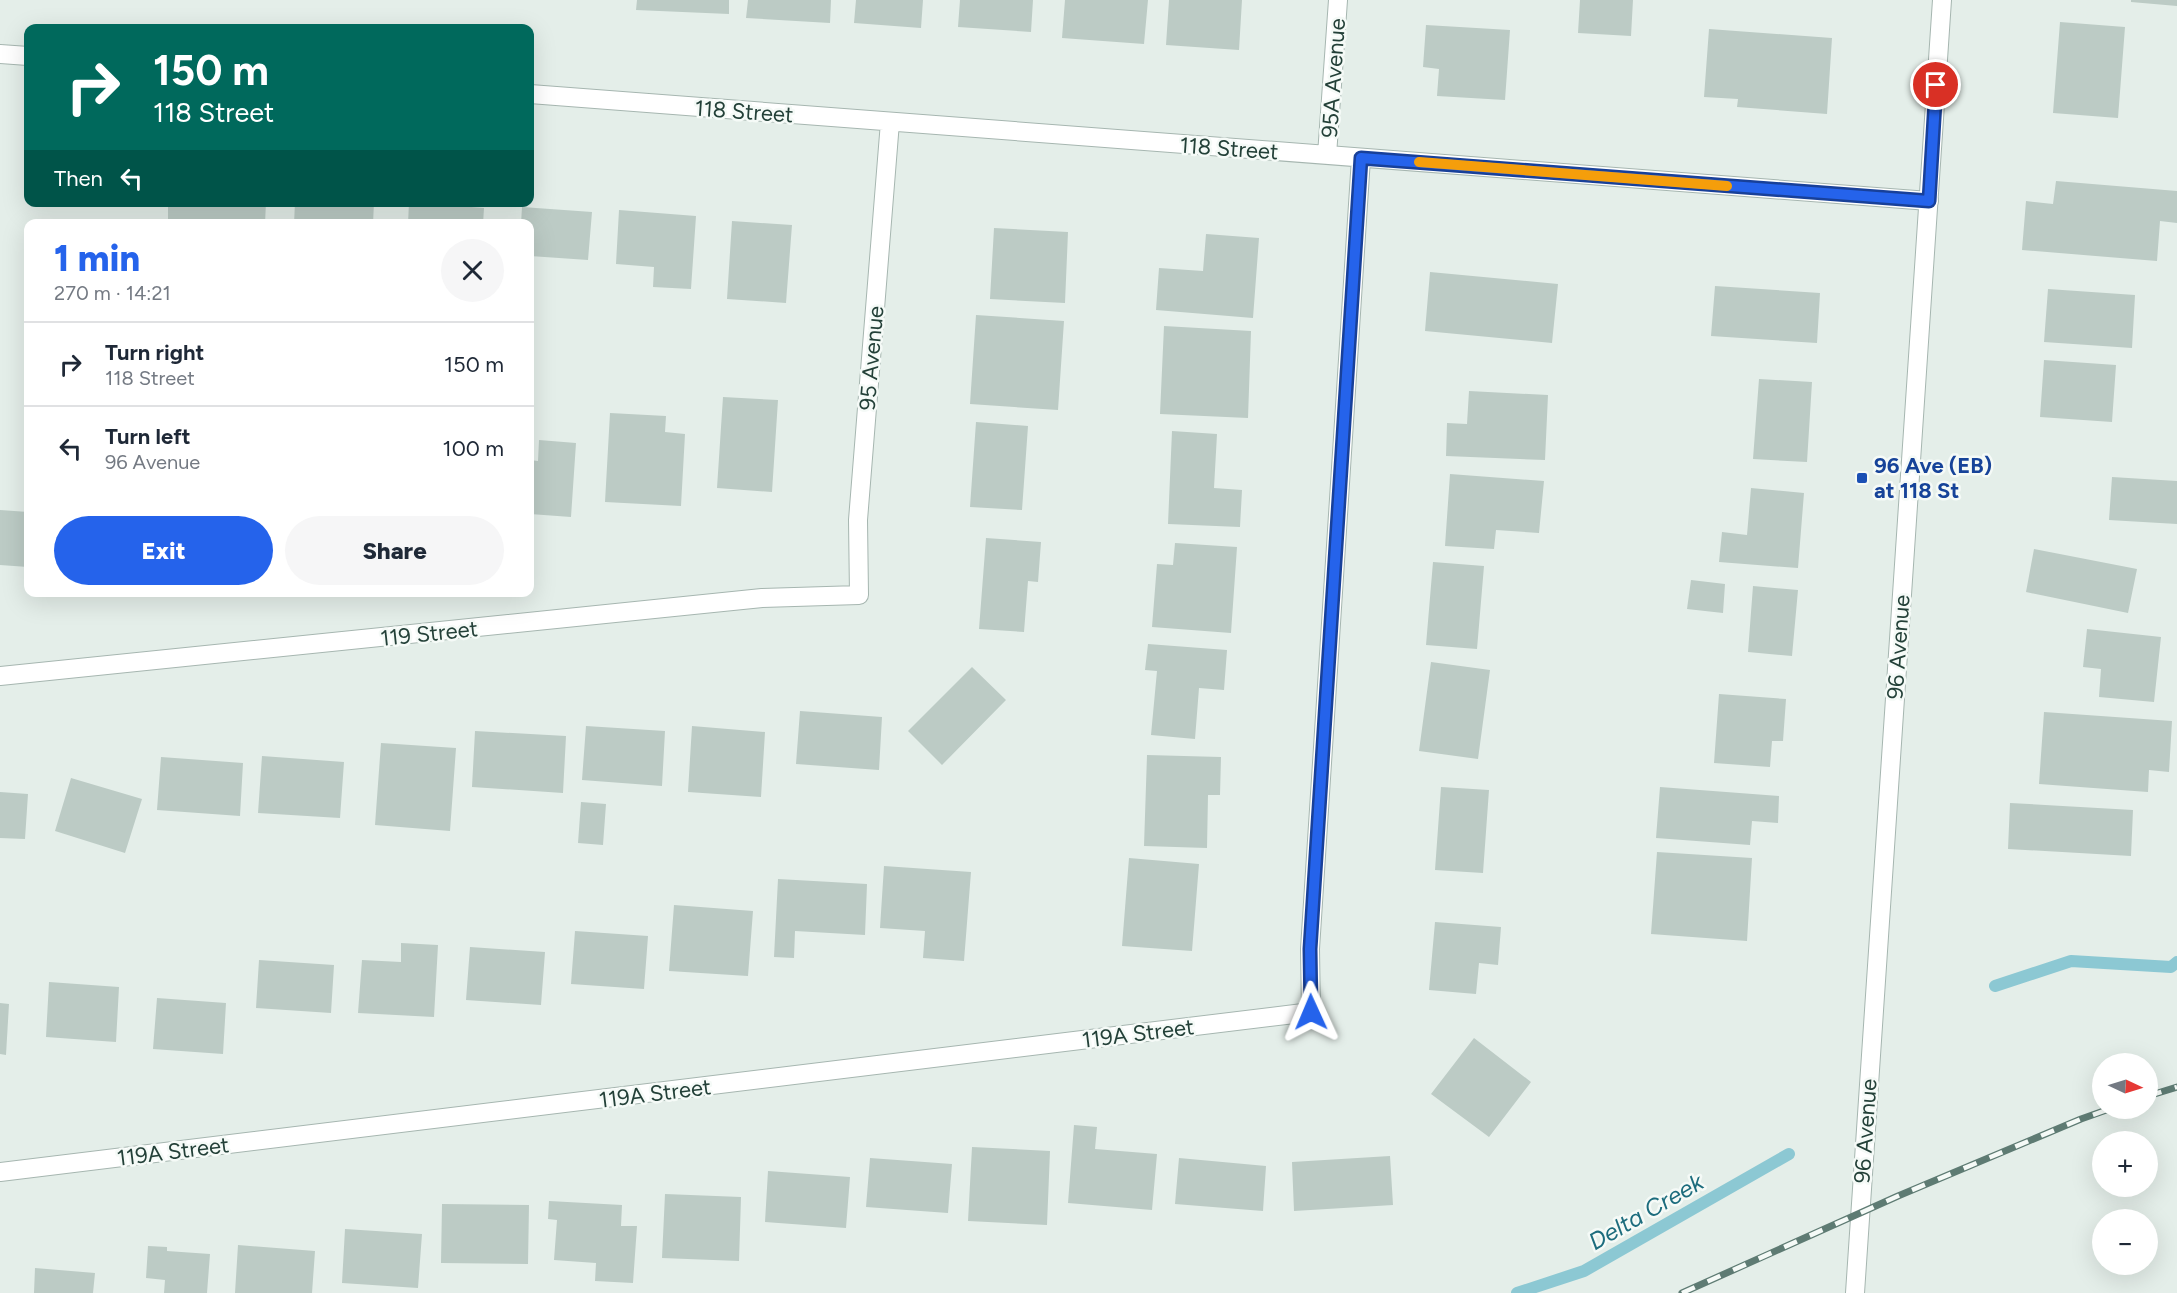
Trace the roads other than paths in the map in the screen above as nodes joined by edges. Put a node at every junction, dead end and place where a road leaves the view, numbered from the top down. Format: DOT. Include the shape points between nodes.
graph roads {
  1 [pos="1338,0"];
  2 [pos="1942,0"];
  3 [pos="0,54"];
  4 [pos="24,56"];
  5 [pos="534,94"];
  6 [pos="890,122"];
  7 [pos="1328,155"];
  8 [pos="1361,158"];
  9 [pos="1929,201"];
  10 [pos="859,595"];
  11 [pos="0,676"];
  12 [pos="1311,1012"];
  13 [pos="0,1172"];
  14 [pos="1855,1293"];
  1 -- 7 [label="street, 95A Avenue"];
  2 -- 9 [label="street, 96 Avenue"];
  3 -- 4 [label="street"];
  5 -- 6 [label="street, 118 Street"];
  6 -- 7 [label="street, 118 Street"];
  6 -- 10 [label="street, 95 Avenue" via="858,520"];
  7 -- 8 [label="street, 118 Street"];
  8 -- 9 [label="street, 118 Street"];
  8 -- 12 [label="street, 95A Avenue" via="1310,949"];
  9 -- 14 [label="street, 96 Avenue"];
  10 -- 11 [label="street, 119 Street" via="762,598"];
  12 -- 13 [label="street, 119A Street"];
}
